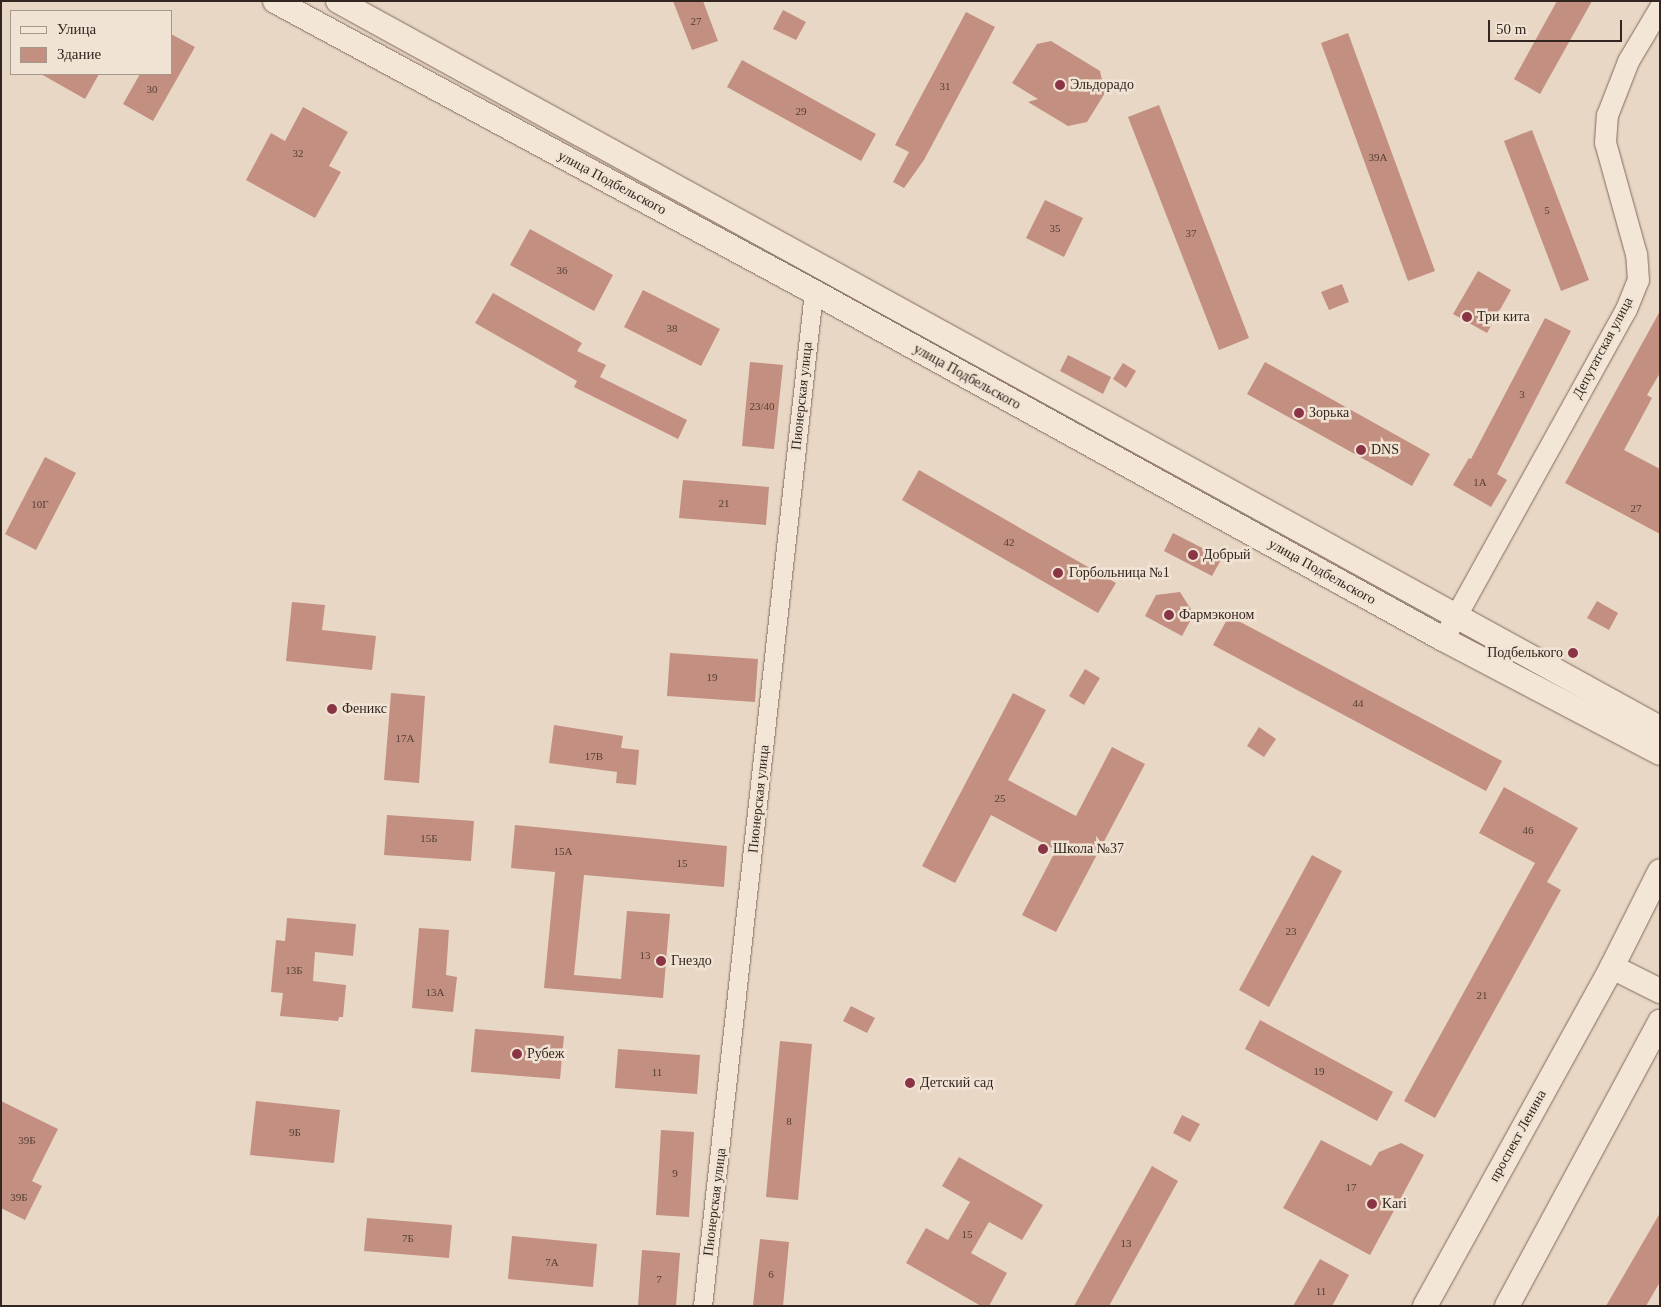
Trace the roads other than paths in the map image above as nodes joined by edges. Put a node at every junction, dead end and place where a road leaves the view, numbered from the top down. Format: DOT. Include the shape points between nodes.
graph roads {
  1 [pos="275,1"];
  2 [pos="338,1"];
  3 [pos="1660,7"];
  4 [pos="676,188"];
  5 [pos="663,210"];
  6 [pos="814,292"];
  7 [pos="1455,616"];
  8 [pos="1443,639"];
  9 [pos="1660,728"];
  10 [pos="1660,753"];
  11 [pos="1660,871"];
  12 [pos="1612,967"];
  13 [pos="1660,991"];
  14 [pos="1660,1022"];
  15 [pos="703,1306"];
  16 [pos="1425,1306"];
  17 [pos="1507,1306"];
  1 -- 5 [label="main road, улица Подбельского"];
  2 -- 4 [label="main road, улица Подбельского"];
  3 -- 7 [label="street, Депутатская улица" via="1628,61 1607,115 1605,142 1636,254 1638,280 1626,309"];
  4 -- 5 [label="main road"];
  4 -- 7 [label="main road, улица Подбельского"];
  5 -- 6 [label="main road, улица Подбельского"];
  6 -- 8 [label="main road, улица Подбельского"];
  6 -- 15 [label="street, Пионерская улица"];
  7 -- 8 [label="street, Депутатская улица"];
  7 -- 9 [label="main road, улица Подбельского"];
  8 -- 10 [label="main road, улица Подбельского"];
  11 -- 12 [label="main road, проспект Ленина"];
  12 -- 13 [label="main road"];
  12 -- 16 [label="main road, проспект Ленина"];
  14 -- 17 [label="main road"];
}
